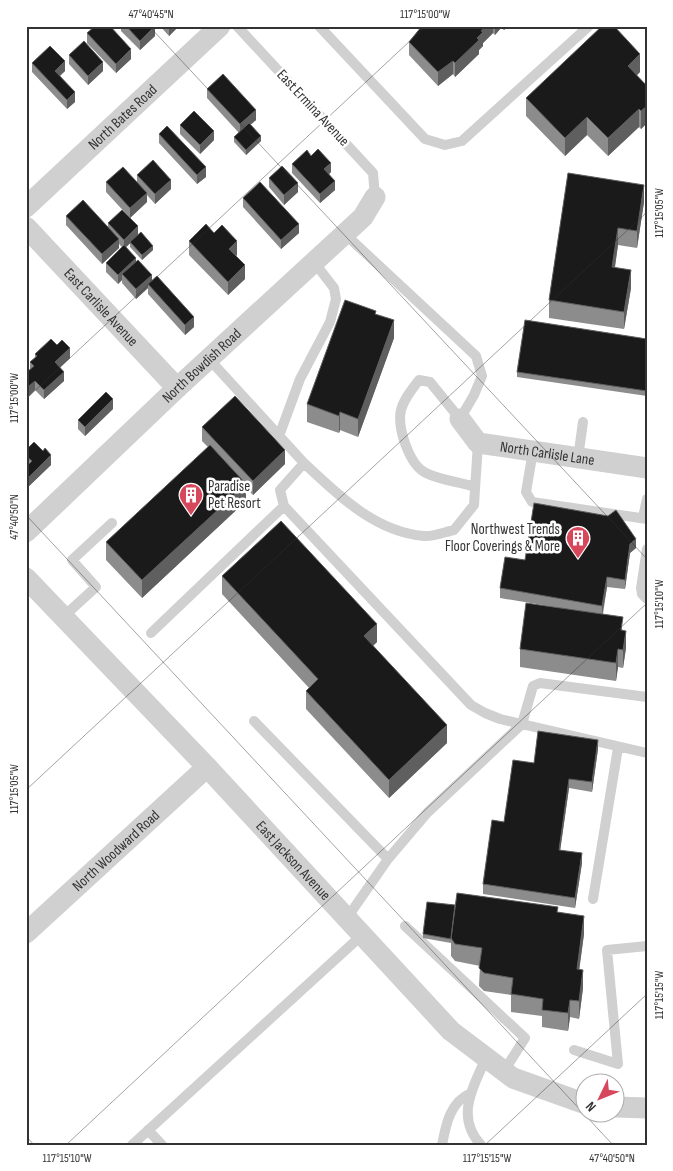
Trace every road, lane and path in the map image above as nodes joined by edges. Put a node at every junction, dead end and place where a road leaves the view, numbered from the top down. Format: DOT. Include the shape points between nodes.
graph roads {
  1 [pos="220,26"];
  2 [pos="237,26"];
  3 [pos="320,26"];
  4 [pos="589,26"];
  5 [pos="375,197"];
  6 [pos="26,207"];
  7 [pos="26,227"];
  8 [pos="345,234"];
  9 [pos="314,262"];
  10 [pos="209,359"];
  11 [pos="177,388"];
  12 [pos="460,419"];
  13 [pos="583,422"];
  14 [pos="279,436"];
  15 [pos="478,443"];
  16 [pos="532,451"];
  17 [pos="578,458"];
  18 [pos="304,463"];
  19 [pos="647,468"];
  20 [pos="475,486"];
  21 [pos="647,499"];
  22 [pos="284,506"];
  23 [pos="645,518"];
  24 [pos="112,523"];
  25 [pos="26,532"];
  26 [pos="647,549"];
  27 [pos="26,578"];
  28 [pos="647,599"];
  29 [pos="63,617"];
  30 [pos="152,633"];
  31 [pos="647,697"];
  32 [pos="254,721"];
  33 [pos="522,724"];
  34 [pos="618,748"];
  35 [pos="647,753"];
  36 [pos="207,767"];
  37 [pos="388,859"];
  38 [pos="593,899"];
  39 [pos="347,918"];
  40 [pos="405,926"];
  41 [pos="26,934"];
  42 [pos="362,934"];
  43 [pos="647,946"];
  44 [pos="574,1050"];
  45 [pos="486,1058"];
  46 [pos="504,1071"];
  47 [pos="471,1093"];
  48 [pos="576,1100"];
  49 [pos="626,1107"];
  50 [pos="647,1108"];
  51 [pos="148,1130"];
  52 [pos="132,1145"];
  53 [pos="162,1145"];
  54 [pos="442,1145"];
  55 [pos="481,1145"];
  1 -- 6 [label="street, North Bates Road"];
  2 -- 5 [label="lane, East Ermina Avenue" via="373,173"];
  3 -- 4 [label="lane" via="425,139 445,145 462,141"];
  5 -- 8 [label="street, North Bowdish Road" via="363,217"];
  7 -- 11 [label="street, East Carlisle Avenue"];
  8 -- 9 [label="street, North Bowdish Road"];
  8 -- 12 [label="lane" via="476,356 482,376"];
  9 -- 10 [label="street, North Bowdish Road"];
  9 -- 14 [label="lane" via="334,288 336,299 330,322 300,379"];
  10 -- 11 [label="street, North Bowdish Road"];
  10 -- 14 [label="lane"];
  11 -- 25 [label="street, North Bowdish Road"];
  12 -- 15 [label="street"];
  12 -- 20 [label="lane" via="430,382 419,380 401,411 401,432 410,455 424,472"];
  13 -- 17 [label="lane"];
  14 -- 18 [label="lane"];
  15 -- 16 [label="street, North Carlisle Lane"];
  15 -- 20 [label="lane"];
  16 -- 17 [label="street, North Carlisle Lane"];
  16 -- 23 [label="lane" via="526,492 532,502"];
  17 -- 19 [label="street, North Carlisle Lane"];
  18 -- 20 [label="lane" via="349,504 392,530 425,536 454,530 474,505"];
  18 -- 22 [label="lane" via="280,490"];
  21 -- 23 [label="lane"];
  22 -- 30 [label="lane"];
  22 -- 33 [label="lane" via="471,705 484,714"];
  24 -- 29 [label="lane" via="72,560 96,587"];
  26 -- 28 [label="lane" via="641,588"];
  27 -- 29 [label="street, East Jackson Avenue"];
  29 -- 36 [label="street, East Jackson Avenue"];
  31 -- 33 [label="lane" via="540,683 530,692"];
  32 -- 37 [label="lane"];
  33 -- 34 [label="lane"];
  33 -- 37 [label="lane" via="428,813"];
  34 -- 35 [label="lane"];
  34 -- 38 [label="lane"];
  36 -- 39 [label="street, East Jackson Avenue"];
  36 -- 41 [label="street, North Woodward Road"];
  37 -- 39 [label="lane"];
  39 -- 42 [label="street, East Jackson Avenue"];
  40 -- 46 [label="lane" via="525,1038"];
  42 -- 45 [label="street, East Jackson Avenue" via="451,1031"];
  42 -- 51 [label="lane"];
  43 -- 44 [label="lane" via="607,950 618,1064"];
  45 -- 46 [label="street, East Jackson Avenue"];
  45 -- 47 [label="lane"];
  46 -- 48 [label="street, East Jackson Avenue" via="513,1078"];
  47 -- 54 [label="lane" via="455,1105"];
  47 -- 55 [label="lane" via="466,1108 470,1131"];
  49 -- 50 [label="street"];
  51 -- 52 [label="lane"];
  51 -- 53 [label="lane"];
}
